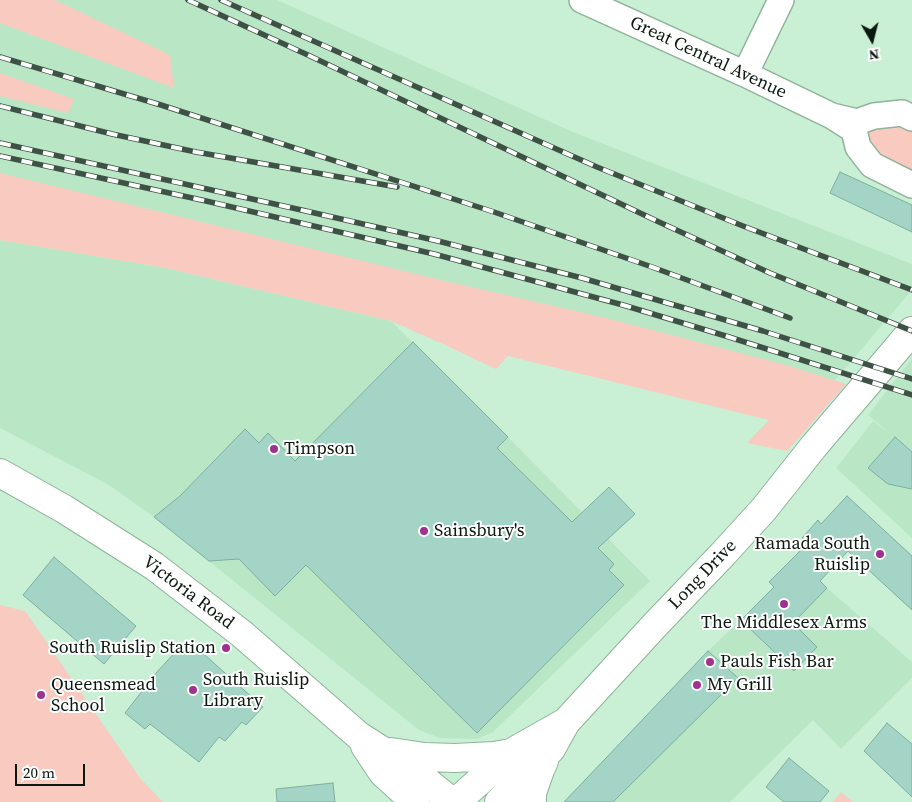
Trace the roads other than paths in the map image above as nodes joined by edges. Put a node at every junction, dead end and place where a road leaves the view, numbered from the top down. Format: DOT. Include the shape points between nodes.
graph roads {
  1 [pos="582,0"];
  2 [pos="781,0"];
  3 [pos="745,74"];
  4 [pos="832,116"];
  5 [pos="912,118"];
  6 [pos="912,185"];
  7 [pos="912,331"];
  8 [pos="0,473"];
  9 [pos="566,722"];
  10 [pos="551,749"];
  11 [pos="512,753"];
  12 [pos="383,762"];
  13 [pos="390,802"];
  14 [pos="415,802"];
  15 [pos="452,802"];
  16 [pos="456,802"];
  17 [pos="499,802"];
  18 [pos="532,802"];
  1 -- 3 [label="street, Great Central Avenue"];
  2 -- 3 [label="street"];
  3 -- 4 [label="street, Great Central Avenue"];
  4 -- 5 [label="street, Great Central Avenue" via="857,122 884,115 902,114"];
  4 -- 6 [label="street, Great Central Avenue" via="854,130 858,147 872,165"];
  7 -- 9 [label="street, Long Drive" via="764,509"];
  8 -- 12 [label="street, Victoria Road" via="64,508 154,566 242,634 359,736"];
  9 -- 10 [label="street, Long Drive"];
  9 -- 11 [label="street, Long Drive"];
  10 -- 17 [label="street, Long Drive"];
  10 -- 18 [label="street" via="540,770"];
  11 -- 12 [label="street"];
  11 -- 16 [label="street, Long Drive"];
  12 -- 13 [label="street"];
  12 -- 14 [label="street, Victoria Road"];
  12 -- 15 [label="street, Victoria Road" via="414,771"];
}
